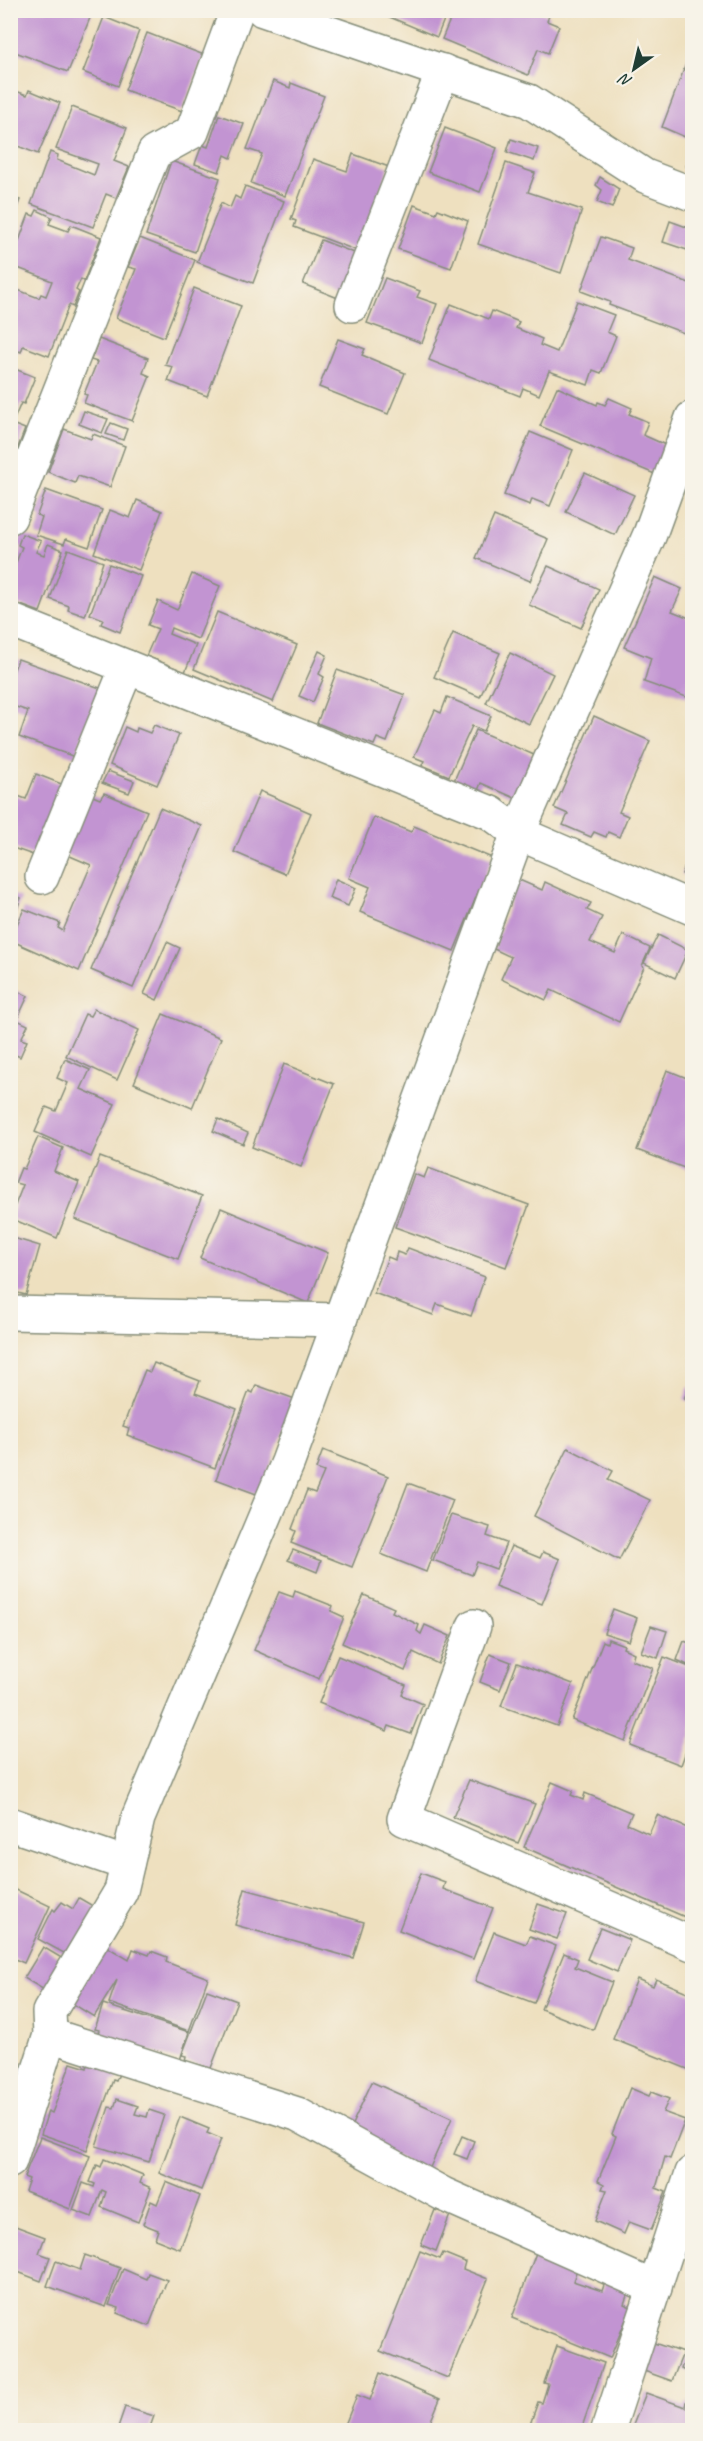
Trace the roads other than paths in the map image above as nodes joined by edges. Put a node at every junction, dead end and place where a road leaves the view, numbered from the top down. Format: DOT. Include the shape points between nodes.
graph roads {
  1 [pos="237,10"];
  2 [pos="262,10"];
  3 [pos="443,71"];
  4 [pos="693,194"];
  5 [pos="352,305"];
  6 [pos="693,418"];
  7 [pos="10,518"];
  8 [pos="10,620"];
  9 [pos="128,667"];
  10 [pos="518,833"];
  11 [pos="42,877"];
  12 [pos="693,908"];
  13 [pos="10,1313"];
  14 [pos="340,1320"];
  15 [pos="474,1626"];
  16 [pos="10,1824"];
  17 [pos="127,1864"];
  18 [pos="693,1944"];
  19 [pos="50,2035"];
  20 [pos="10,2161"];
  21 [pos="693,2174"];
  22 [pos="655,2288"];
  23 [pos="608,2430"];
  1 -- 7 [label="street" via="192,132 154,153"];
  2 -- 3 [label="street"];
  3 -- 4 [label="street" via="529,101 645,176"];
  3 -- 5 [label="street"];
  6 -- 10 [label="street" via="650,534"];
  8 -- 9 [label="street"];
  9 -- 10 [label="street" via="491,813"];
  9 -- 11 [label="street"];
  10 -- 12 [label="street"];
  10 -- 14 [label="street"];
  13 -- 14 [label="street"];
  14 -- 17 [label="street" via="288,1462 138,1818"];
  15 -- 18 [label="street" via="404,1819"];
  16 -- 17 [label="street"];
  17 -- 19 [label="street" via="121,1891 49,2012"];
  19 -- 20 [label="street"];
  19 -- 22 [label="street" via="297,2114 443,2194"];
  21 -- 22 [label="street"];
  22 -- 23 [label="street"];
}
